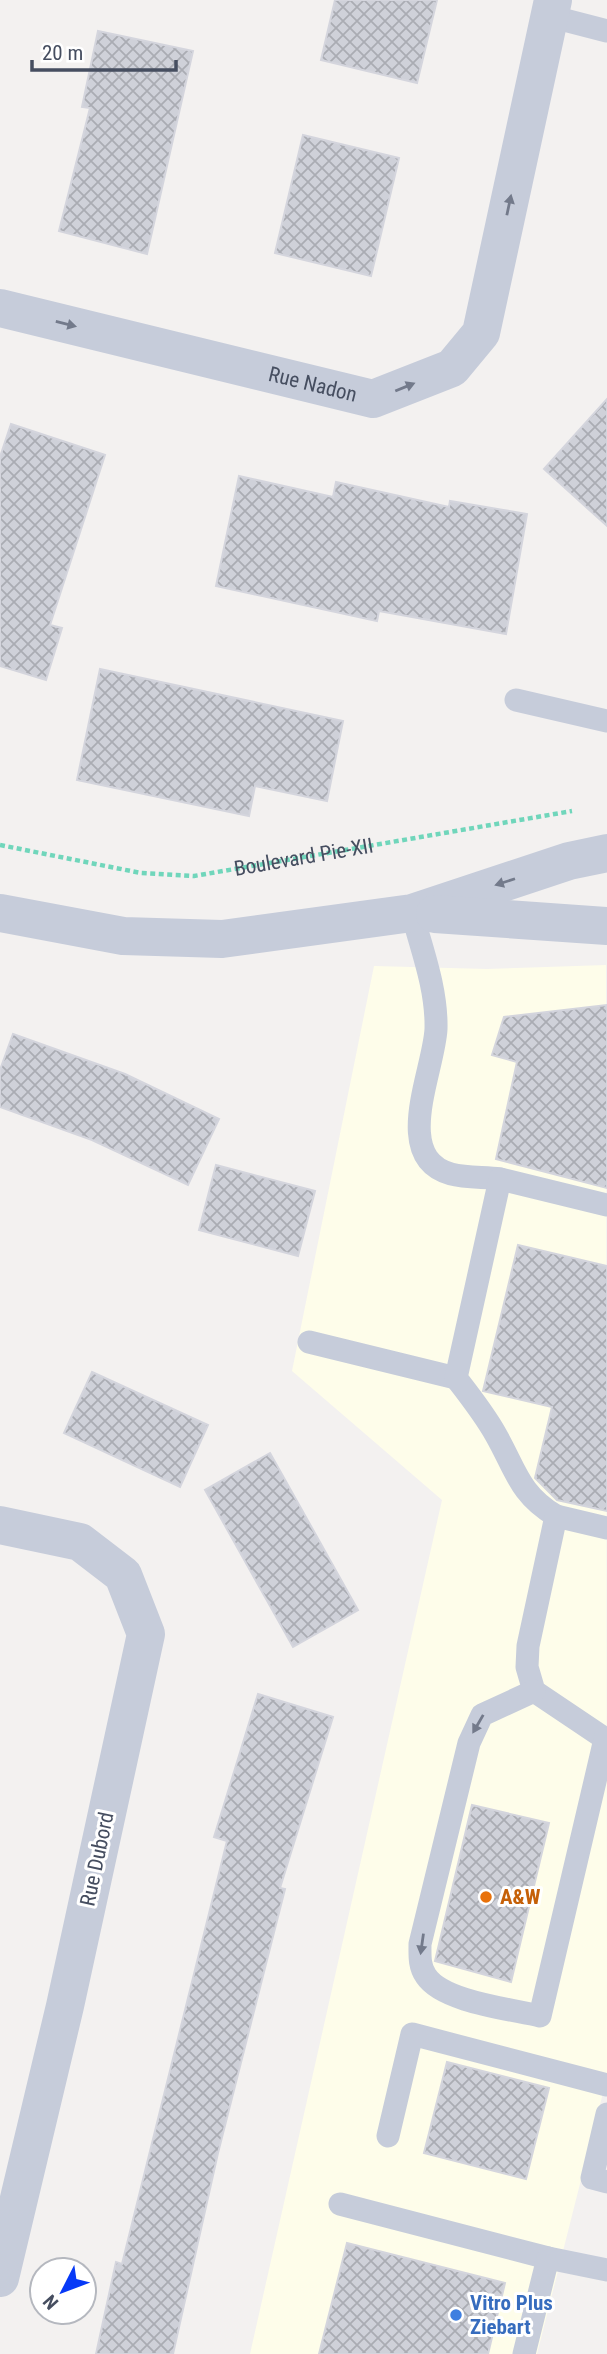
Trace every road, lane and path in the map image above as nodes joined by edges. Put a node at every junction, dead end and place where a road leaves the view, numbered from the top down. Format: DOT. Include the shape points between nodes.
graph roads {
  1 [pos="551,8"];
  2 [pos="607,30"];
  3 [pos="0,308"];
  4 [pos="516,700"];
  5 [pos="607,721"];
  6 [pos="583,809"];
  7 [pos="0,845"];
  8 [pos="607,853"];
  9 [pos="0,913"];
  10 [pos="412,913"];
  11 [pos="607,926"];
  12 [pos="500,1179"];
  13 [pos="607,1205"];
  14 [pos="309,1342"];
  15 [pos="456,1378"];
  16 [pos="556,1516"];
  17 [pos="0,1525"];
  18 [pos="607,1528"];
  19 [pos="534,1691"];
  20 [pos="606,1739"];
  21 [pos="607,2085"];
  22 [pos="607,2115"];
  23 [pos="388,2136"];
  24 [pos="607,2182"];
  25 [pos="340,2204"];
  26 [pos="548,2258"];
  27 [pos="607,2270"];
  28 [pos="0,2278"];
  29 [pos="524,2354"];
  1 -- 2 [label="lane"];
  3 -- 1 [label="street, Rue Nadon, one-way" via="373,400 452,368 481,333"];
  4 -- 5 [label="lane"];
  6 -- 7 [label="path, Boulevard Pie-XII" via="194,876 141,873"];
  8 -- 10 [label="street, one-way" via="569,861"];
  9 -- 10 [label="street" via="124,936 180,940 222,939"];
  10 -- 11 [label="street"];
  10 -- 12 [label="lane" via="435,1001 436,1031 419,1142 436,1167 452,1174"];
  12 -- 13 [label="lane"];
  12 -- 15 [label="lane"];
  14 -- 15 [label="lane"];
  15 -- 16 [label="lane" via="495,1433 531,1499"];
  16 -- 18 [label="lane"];
  16 -- 19 [label="lane" via="528,1646 527,1667"];
  17 -- 28 [label="street, Rue Dubord" via="80,1542 123,1575 146,1634"];
  19 -- 20 [label="lane"];
  19 -- 20 [label="lane, one-way" via="482,1715 472,1732 420,1955 426,1976 441,1991 540,2016"];
  21 -- 23 [label="lane" via="412,2034"];
  22 -- 24 [label="lane" via="592,2179"];
  25 -- 26 [label="lane"];
  26 -- 27 [label="lane"];
  26 -- 29 [label="lane"];
}
